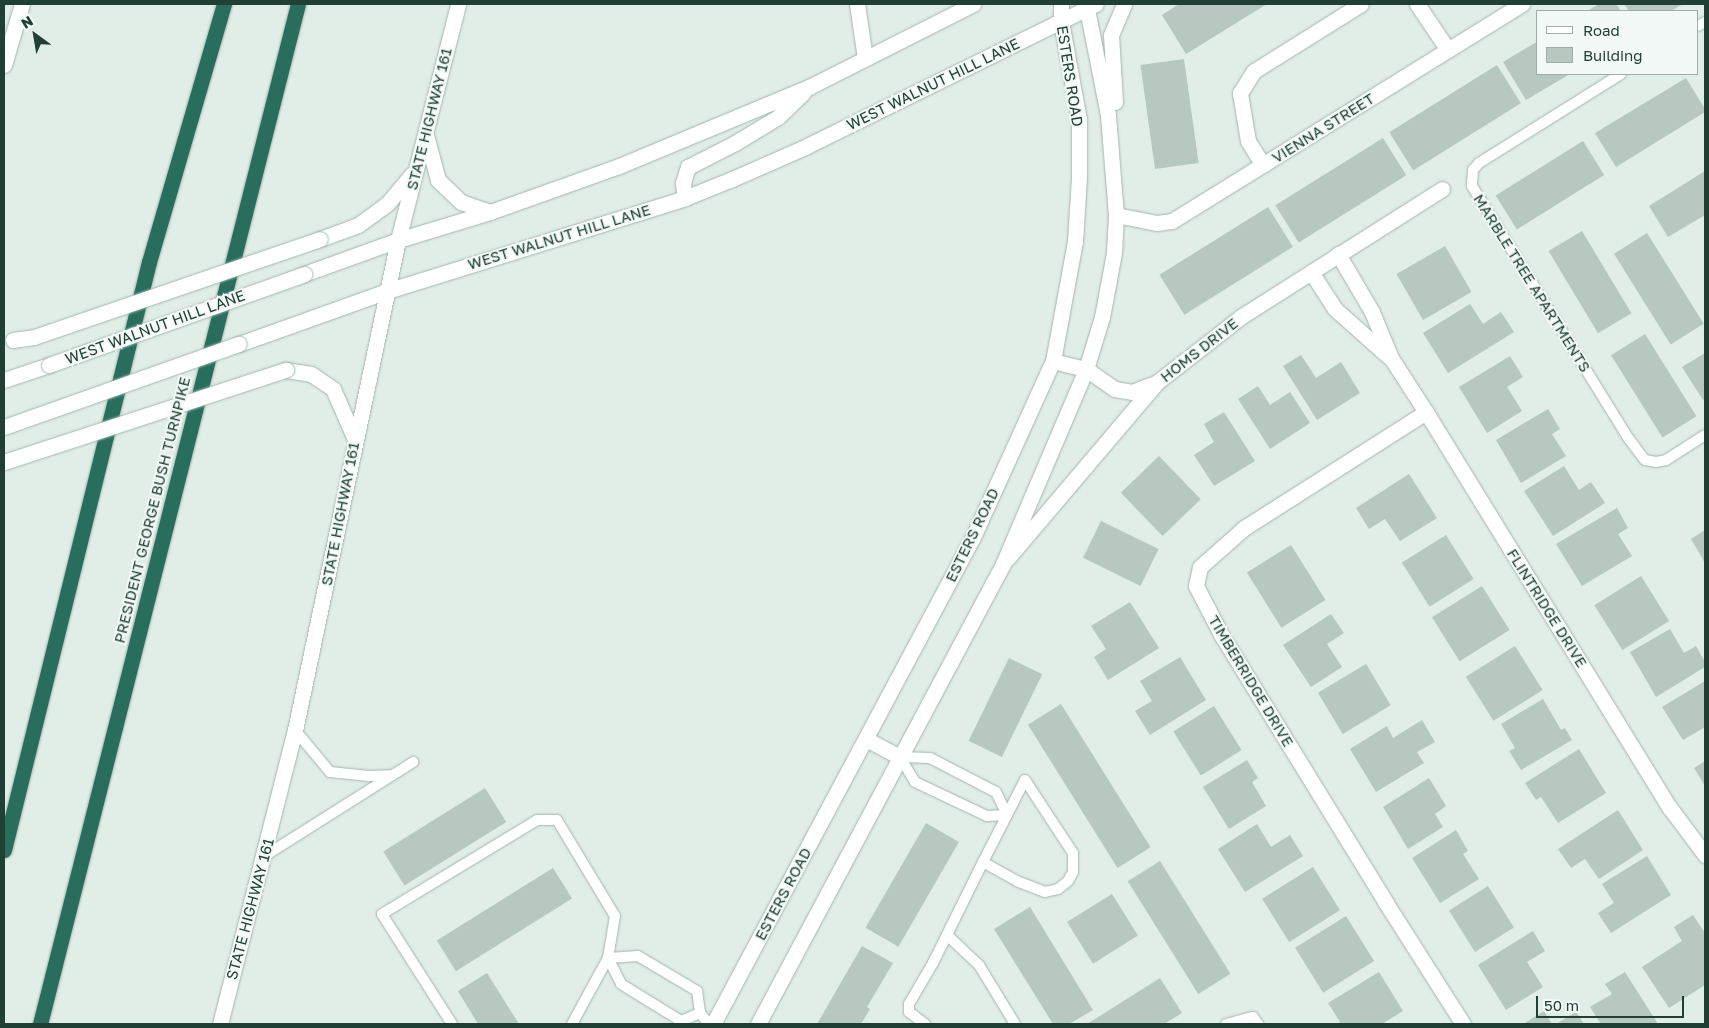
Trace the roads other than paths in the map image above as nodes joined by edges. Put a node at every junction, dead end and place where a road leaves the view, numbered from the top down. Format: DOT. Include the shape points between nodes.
graph roads {
  1 [pos="22,4"];
  2 [pos="224,4"];
  3 [pos="298,4"];
  4 [pos="302,4"];
  5 [pos="458,4"];
  6 [pos="857,4"];
  7 [pos="973,4"];
  8 [pos="1061,4"];
  9 [pos="1124,4"];
  10 [pos="1361,4"];
  11 [pos="1417,4"];
  12 [pos="1522,4"];
  13 [pos="1091,5"];
  14 [pos="294,20"];
  15 [pos="1061,21"];
  16 [pos="1448,50"];
  17 [pos="865,58"];
  18 [pos="4,65"];
  19 [pos="1619,75"];
  20 [pos="810,87"];
  21 [pos="425,134"];
  22 [pos="1112,156"];
  23 [pos="1263,165"];
  24 [pos="416,170"];
  25 [pos="1442,189"];
  26 [pos="685,198"];
  27 [pos="490,212"];
  28 [pos="1116,215"];
  29 [pos="398,240"];
  30 [pos="1338,254"];
  31 [pos="1311,272"];
  32 [pos="387,291"];
  33 [pos="9,339"];
  34 [pos="1391,358"];
  35 [pos="1053,361"];
  36 [pos="1086,368"];
  37 [pos="4,380"];
  38 [pos="1156,383"];
  39 [pos="1426,412"];
  40 [pos="4,427"];
  41 [pos="1705,435"];
  42 [pos="355,439"];
  43 [pos="4,462"];
  44 [pos="1003,564"];
  45 [pos="295,730"];
  46 [pos="866,739"];
  47 [pos="900,757"];
  48 [pos="413,762"];
  49 [pos="393,776"];
  50 [pos="1006,815"];
  51 [pos="4,850"];
  52 [pos="1705,856"];
  53 [pos="264,857"];
  54 [pos="983,862"];
  55 [pos="947,935"];
  56 [pos="608,958"];
  57 [pos="700,1012"];
  58 [pos="40,1024"];
  59 [pos="220,1024"];
  60 [pos="452,1024"];
  61 [pos="572,1024"];
  62 [pos="709,1024"];
  63 [pos="713,1024"];
  64 [pos="758,1024"];
  65 [pos="925,1024"];
  66 [pos="1015,1024"];
  67 [pos="1226,1024"];
  68 [pos="1258,1024"];
  69 [pos="1463,1024"];
  1 -- 18 [label="street"];
  2 -- 51 [label="highway" via="149,262"];
  3 -- 14 [label="highway, PRESIDENT GEORGE BUSH TURNPIKE"];
  4 -- 14 [label="highway"];
  5 -- 21 [label="street, STATE HIGHWAY 161"];
  6 -- 17 [label="street"];
  7 -- 17 [label="street, WEST WALNUT HILL LANE"];
  8 -- 15 [label="street, ESTERS ROAD"];
  9 -- 22 [label="street" via="1111,35 1116,110"];
  10 -- 23 [label="street" via="1254,71 1240,93 1248,141"];
  11 -- 16 [label="street"];
  12 -- 16 [label="street, VIENNA STREET"];
  13 -- 15 [label="street, WEST WALNUT HILL LANE"];
  13 -- 22 [label="street, ESTERS ROAD"];
  14 -- 58 [label="highway, PRESIDENT GEORGE BUSH TURNPIKE"];
  15 -- 26 [label="street, WEST WALNUT HILL LANE" via="807,146"];
  15 -- 35 [label="street, ESTERS ROAD" via="1079,120 1079,178 1075,242"];
  16 -- 23 [label="street, VIENNA STREET"];
  17 -- 20 [label="street, WEST WALNUT HILL LANE"];
  19 -- 41 [label="lane, MARBLE TREE APARTMENTS" via="1479,163 1473,170 1472,186 1645,460 1666,460"];
  20 -- 26 [label="street" via="778,117 688,167 683,183"];
  20 -- 27 [label="street, WEST WALNUT HILL LANE" via="619,166"];
  21 -- 24 [label="street, STATE HIGHWAY 161"];
  21 -- 27 [label="street" via="438,180 461,202"];
  22 -- 28 [label="street, ESTERS ROAD"];
  23 -- 28 [label="street, VIENNA STREET" via="1172,220 1157,223"];
  24 -- 29 [label="street, STATE HIGHWAY 161"];
  24 -- 33 [label="street, bridge" via="388,204 358,225 34,338"];
  25 -- 30 [label="street, HOMS DRIVE"];
  26 -- 32 [label="street, WEST WALNUT HILL LANE"];
  27 -- 29 [label="street, WEST WALNUT HILL LANE"];
  28 -- 36 [label="street, ESTERS ROAD" via="1114,253 1102,317"];
  29 -- 32 [label="street, STATE HIGHWAY 161"];
  29 -- 37 [label="street, WEST WALNUT HILL LANE, bridge"];
  30 -- 31 [label="street, HOMS DRIVE"];
  30 -- 34 [label="street, FLINTRIDGE DRIVE" via="1372,312"];
  31 -- 34 [label="street, FLINTRIDGE DRIVE" via="1335,309"];
  31 -- 38 [label="street, HOMS DRIVE" via="1242,316"];
  32 -- 40 [label="street, WEST WALNUT HILL LANE, bridge"];
  32 -- 42 [label="street, STATE HIGHWAY 161"];
  34 -- 39 [label="street, FLINTRIDGE DRIVE"];
  35 -- 36 [label="street"];
  35 -- 46 [label="street, ESTERS ROAD" via="973,537"];
  36 -- 38 [label="street" via="1114,389 1132,392"];
  36 -- 44 [label="street, ESTERS ROAD"];
  38 -- 44 [label="street, HOMS DRIVE"];
  39 -- 52 [label="street, FLINTRIDGE DRIVE" via="1670,808"];
  39 -- 69 [label="street, TIMBERRIDGE DRIVE" via="1244,528 1200,567 1196,586 1222,636"];
  42 -- 43 [label="street, bridge" via="333,389 311,374 286,370"];
  42 -- 45 [label="street, STATE HIGHWAY 161"];
  44 -- 47 [label="street, ESTERS ROAD"];
  45 -- 49 [label="lane" via="330,772"];
  45 -- 53 [label="street, STATE HIGHWAY 161"];
  46 -- 47 [label="street"];
  46 -- 63 [label="street, ESTERS ROAD"];
  47 -- 50 [label="lane" via="915,782 987,816"];
  47 -- 50 [label="lane" via="930,758 996,792"];
  47 -- 64 [label="street, ESTERS ROAD"];
  48 -- 49 [label="lane"];
  49 -- 53 [label="lane"];
  50 -- 54 [label="lane"];
  50 -- 54 [label="lane" via="1025,780 1073,853 1073,872 1068,882 1058,890 1045,892"];
  53 -- 59 [label="street, STATE HIGHWAY 161" via="244,923"];
  54 -- 55 [label="lane"];
  55 -- 65 [label="lane" via="910,1004 909,1012"];
  55 -- 66 [label="lane" via="979,965"];
  56 -- 57 [label="lane" via="638,956 697,991"];
  56 -- 57 [label="lane" via="621,984 681,1021"];
  56 -- 60 [label="lane" via="615,916 557,820 537,820 382,914"];
  56 -- 61 [label="lane"];
  57 -- 62 [label="lane"];
  67 -- 68 [label="lane" via="1253,1016"];
}
